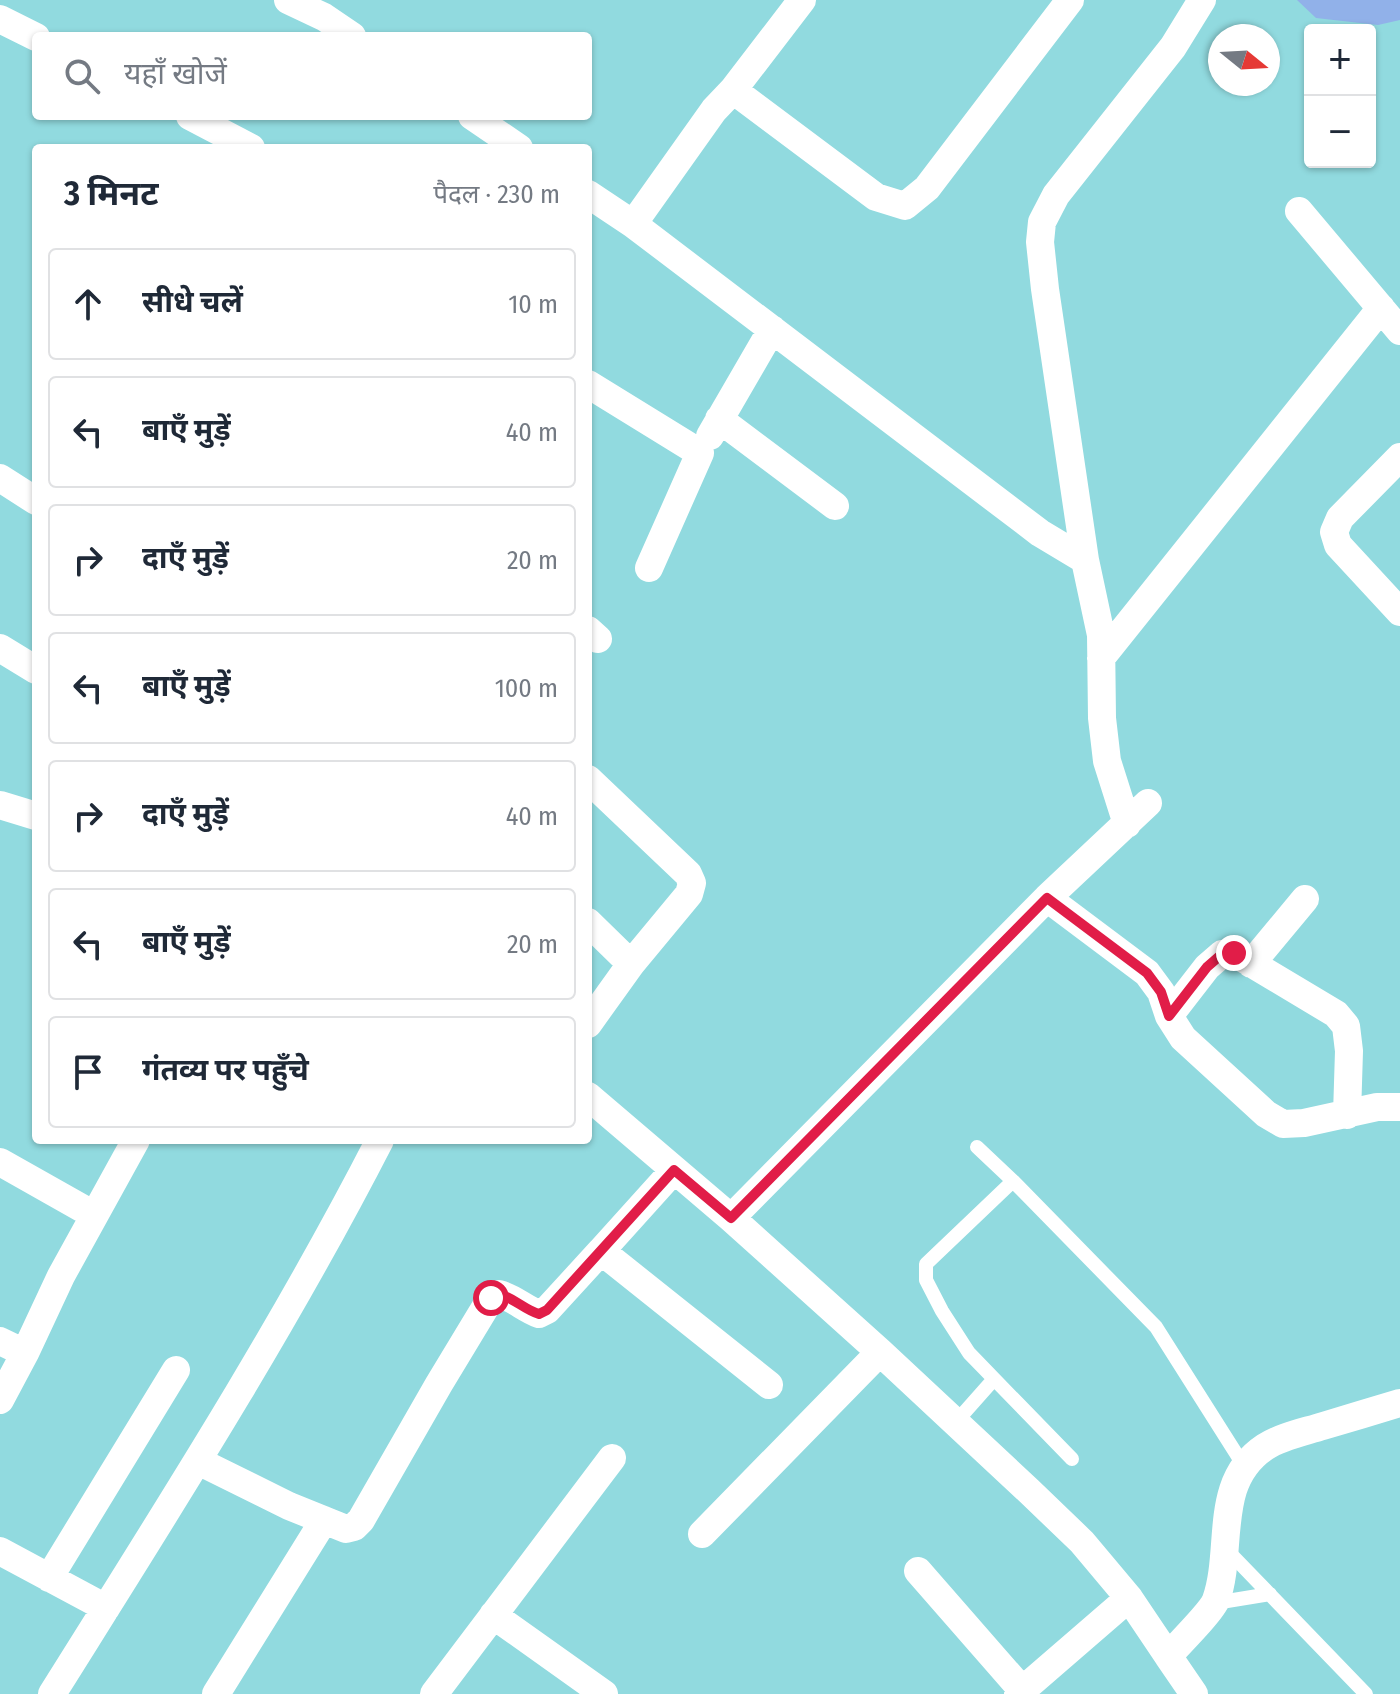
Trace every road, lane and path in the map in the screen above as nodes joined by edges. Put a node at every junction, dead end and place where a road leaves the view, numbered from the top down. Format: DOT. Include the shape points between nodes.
graph roads {
  1 [pos="288,0"];
  2 [pos="802,0"];
  3 [pos="1202,0"];
  4 [pos="1064,2"];
  5 [pos="329,9"];
  6 [pos="0,19"];
  7 [pos="349,32"];
  8 [pos="32,35"];
  9 [pos="733,90"];
  10 [pos="198,120"];
  11 [pos="478,120"];
  12 [pos="243,144"];
  13 [pos="513,144"];
  14 [pos="592,197"];
  15 [pos="1299,211"];
  16 [pos="633,224"];
  17 [pos="1381,308"];
  18 [pos="772,329"];
  19 [pos="1400,331"];
  20 [pos="592,386"];
  21 [pos="719,419"];
  22 [pos="700,453"];
  23 [pos="1400,457"];
  24 [pos="0,478"];
  25 [pos="32,498"];
  26 [pos="835,506"];
  27 [pos="1085,560"];
  28 [pos="649,568"];
  29 [pos="1400,612"];
  30 [pos="0,648"];
  31 [pos="1101,658"];
  32 [pos="32,668"];
  33 [pos="592,783"];
  34 [pos="1148,803"];
  35 [pos="0,805"];
  36 [pos="32,815"];
  37 [pos="1127,824"];
  38 [pos="1047,898"];
  39 [pos="1305,899"];
  40 [pos="592,926"];
  41 [pos="631,964"];
  42 [pos="1251,964"];
  43 [pos="1169,1016"];
  44 [pos="592,1018"];
  45 [pos="592,1099"];
  46 [pos="1400,1107"];
  47 [pos="1347,1115"];
  48 [pos="134,1144"];
  49 [pos="378,1144"];
  50 [pos="977,1147"];
  51 [pos="0,1162"];
  52 [pos="674,1170"];
  53 [pos="1013,1181"];
  54 [pos="94,1215"];
  55 [pos="731,1218"];
  56 [pos="601,1251"];
  57 [pos="13,1347"];
  58 [pos="880,1352"];
  59 [pos="176,1370"];
  60 [pos="994,1379"];
  61 [pos="769,1385"];
  62 [pos="0,1400"];
  63 [pos="1400,1403"];
  64 [pos="955,1423"];
  65 [pos="612,1458"];
  66 [pos="1072,1459"];
  67 [pos="198,1461"];
  68 [pos="1244,1466"];
  69 [pos="324,1520"];
  70 [pos="702,1534"];
  71 [pos="1226,1548"];
  72 [pos="0,1551"];
  73 [pos="918,1571"];
  74 [pos="49,1578"];
  75 [pos="1270,1594"];
  76 [pos="1129,1598"];
  77 [pos="1215,1603"];
  78 [pos="106,1608"];
  79 [pos="493,1615"];
  80 [pos="1168,1656"];
  81 [pos="1020,1692"];
  82 [pos="52,1694"];
  83 [pos="216,1694"];
  84 [pos="434,1694"];
  85 [pos="604,1694"];
  86 [pos="1194,1694"];
  87 [pos="1366,1694"];
  1 -- 5 [label="street"];
  2 -- 9 [label="street"];
  3 -- 27 [label="street" via="1173,47 1056,195 1042,222 1045,289"];
  4 -- 9 [label="street" via="927,188 905,206 876,197"];
  5 -- 7 [label="street"];
  6 -- 8 [label="street"];
  9 -- 16 [label="street"];
  10 -- 12 [label="street"];
  11 -- 13 [label="street"];
  14 -- 16 [label="street"];
  15 -- 17 [label="street"];
  16 -- 18 [label="street"];
  17 -- 19 [label="street"];
  17 -- 31 [label="street"];
  18 -- 21 [label="street"];
  18 -- 27 [label="street" via="1040,533"];
  20 -- 22 [label="street"];
  21 -- 22 [label="street"];
  21 -- 26 [label="street"];
  22 -- 28 [label="street"];
  23 -- 29 [label="street" via="1340,518 1334,532 1338,545"];
  24 -- 25 [label="street"];
  27 -- 31 [label="street"];
  30 -- 32 [label="street"];
  31 -- 37 [label="street" via="1107,761"];
  33 -- 41 [label="street" via="692,883 689,894"];
  34 -- 37 [label="street"];
  35 -- 36 [label="street"];
  37 -- 38 [label="street"];
  38 -- 43 [label="street" via="1147,973"];
  38 -- 55 [label="street"];
  39 -- 42 [label="street"];
  40 -- 41 [label="street"];
  41 -- 44 [label="street"];
  42 -- 43 [label="street" via="1234,953 1222,954"];
  42 -- 47 [label="street" via="1336,1014 1346,1026"];
  43 -- 47 [label="street" via="1183,1038 1274,1119 1304,1123"];
  45 -- 52 [label="street"];
  46 -- 47 [label="street"];
  48 -- 54 [label="street"];
  49 -- 67 [label="street"];
  50 -- 53 [label="lane"];
  51 -- 54 [label="street"];
  52 -- 55 [label="street"];
  52 -- 56 [label="street"];
  53 -- 60 [label="lane" via="926,1264 926,1280 942,1311 969,1353"];
  53 -- 68 [label="lane" via="1156,1327"];
  54 -- 57 [label="street"];
  55 -- 58 [label="street"];
  56 -- 61 [label="street"];
  56 -- 69 [label="street" via="539,1314 508,1297 491,1298 361,1520 346,1529"];
  57 -- 62 [label="street"];
  58 -- 64 [label="street"];
  58 -- 70 [label="street"];
  59 -- 74 [label="street"];
  60 -- 64 [label="lane"];
  60 -- 66 [label="lane"];
  63 -- 68 [label="street" via="1287,1437"];
  64 -- 76 [label="street" via="1082,1542"];
  65 -- 79 [label="street"];
  67 -- 69 [label="street"];
  67 -- 78 [label="street"];
  68 -- 71 [label="street" via="1232,1489"];
  69 -- 83 [label="street"];
  71 -- 75 [label="lane"];
  71 -- 77 [label="street"];
  72 -- 74 [label="street"];
  73 -- 81 [label="street"];
  74 -- 78 [label="street"];
  75 -- 77 [label="lane"];
  75 -- 87 [label="lane"];
  76 -- 80 [label="street"];
  76 -- 81 [label="street"];
  77 -- 80 [label="street"];
  78 -- 82 [label="street"];
  79 -- 84 [label="street"];
  79 -- 85 [label="street"];
  80 -- 86 [label="street"];
}
